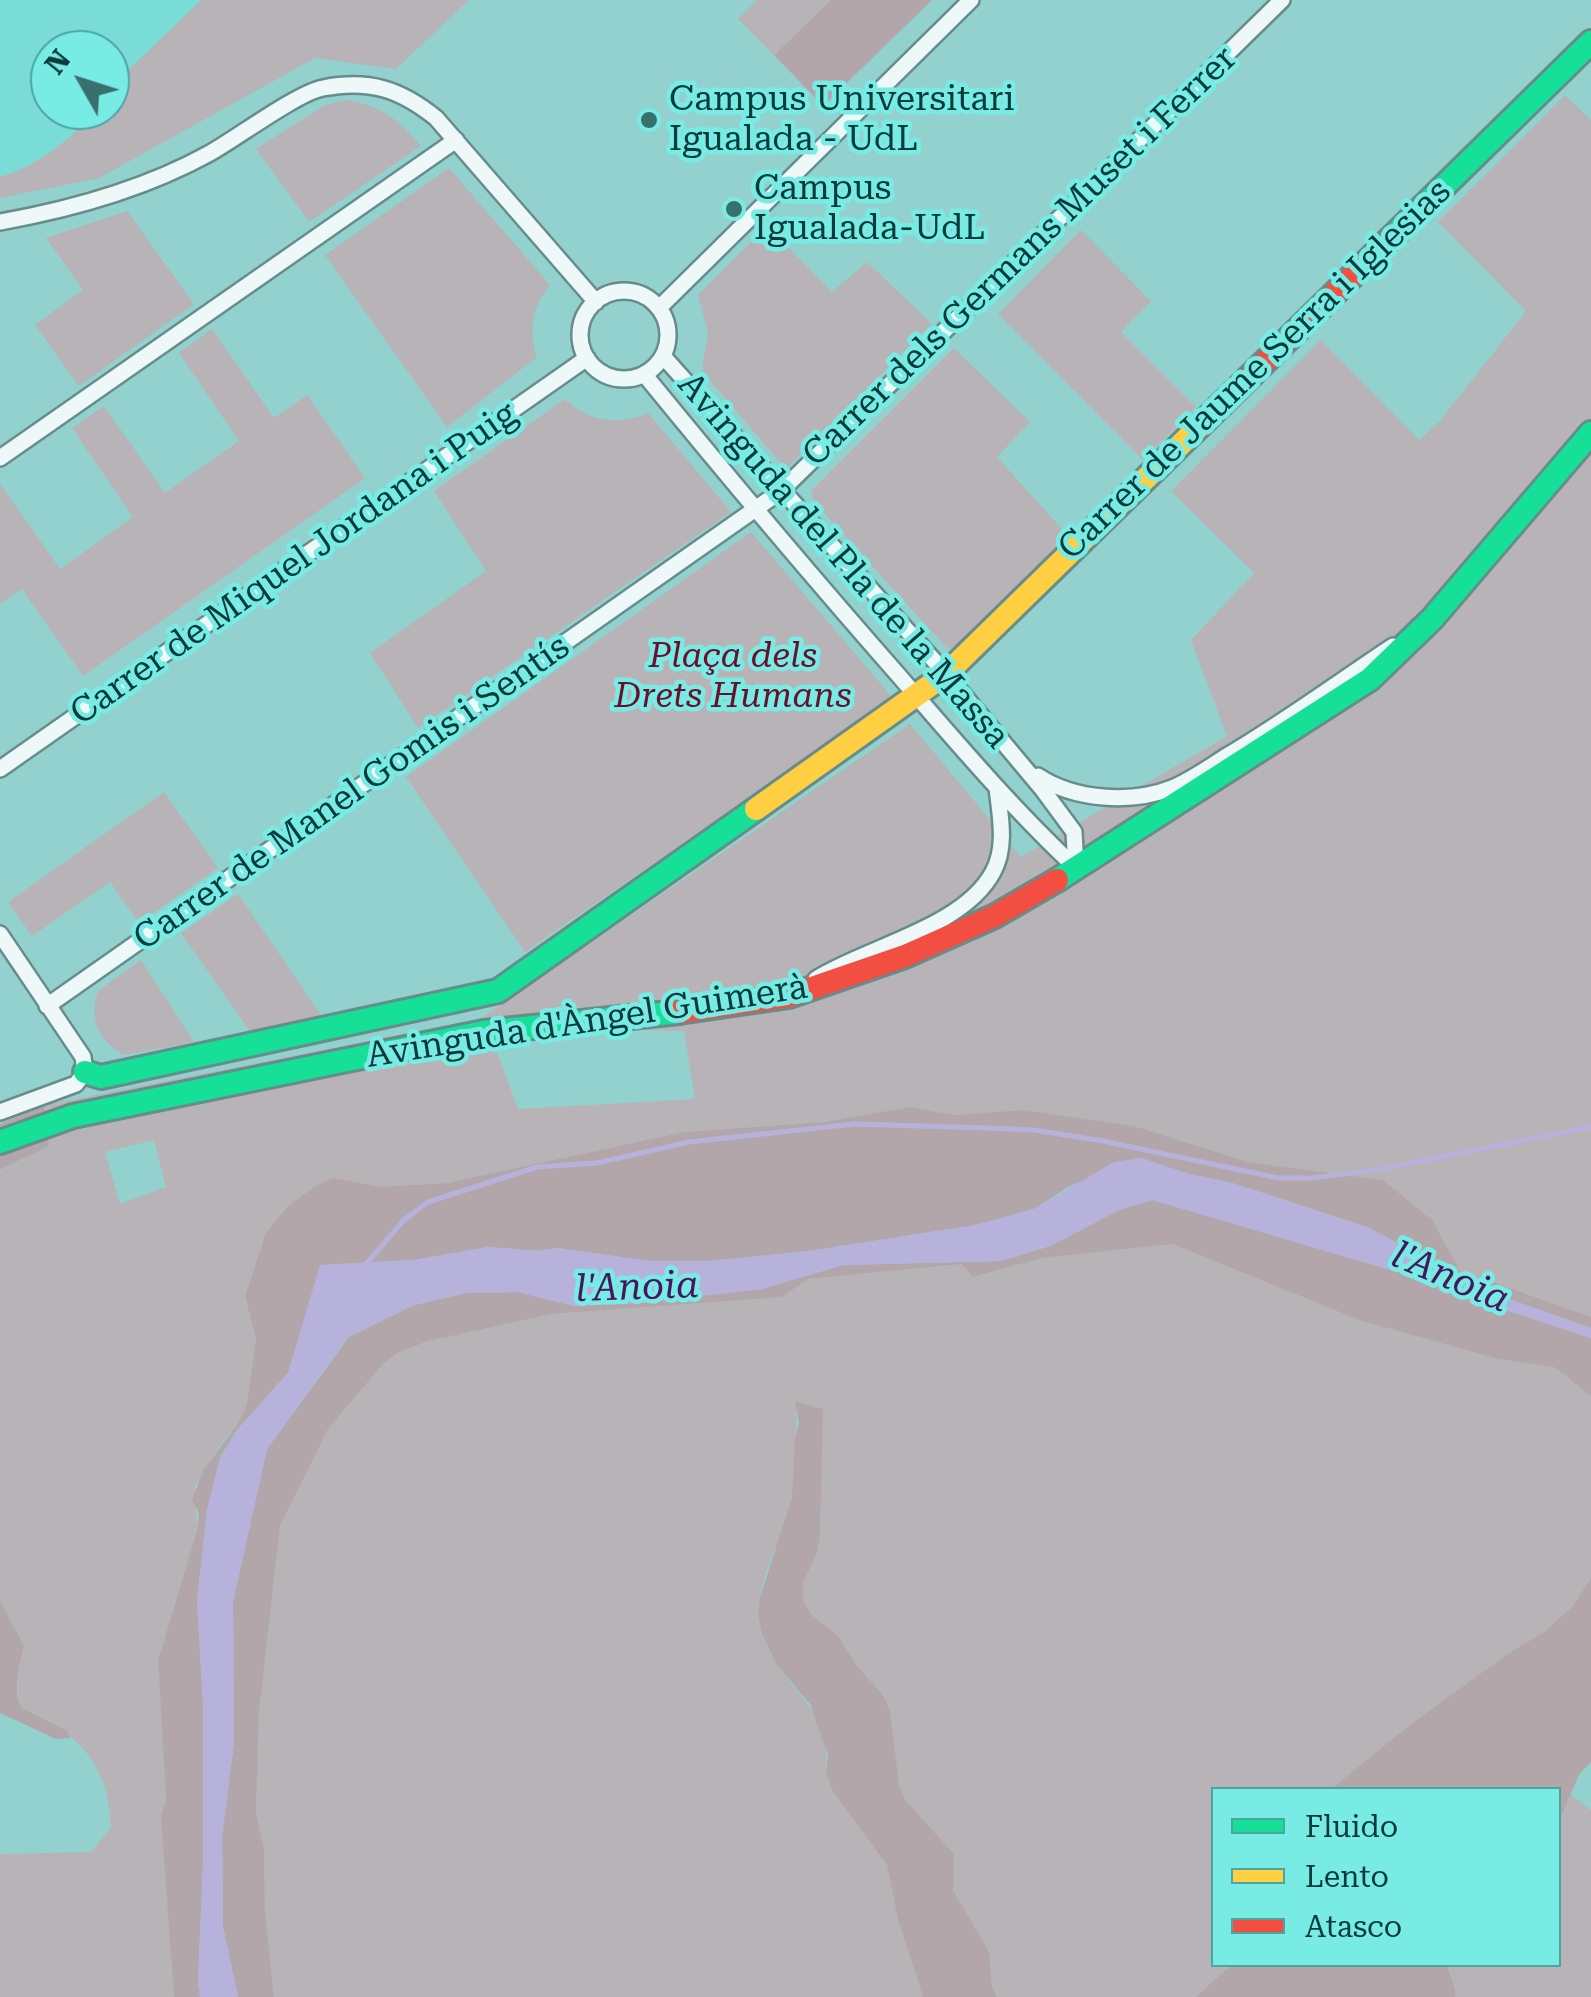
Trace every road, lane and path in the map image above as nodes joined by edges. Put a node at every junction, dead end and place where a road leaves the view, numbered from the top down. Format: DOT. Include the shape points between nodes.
graph roads {
  1 [pos="971,0"];
  2 [pos="1282,0"];
  3 [pos="1591,42"];
  4 [pos="456,140"];
  5 [pos="0,222"];
  6 [pos="596,302"];
  7 [pos="659,308"];
  8 [pos="663,356"];
  9 [pos="588,358"];
  10 [pos="644,374"];
  11 [pos="1591,432"];
  12 [pos="0,458"];
  13 [pos="781,491"];
  14 [pos="756,512"];
  15 [pos="1432,619"];
  16 [pos="946,674"];
  17 [pos="916,696"];
  18 [pos="1022,766"];
  19 [pos="0,769"];
  20 [pos="997,788"];
  21 [pos="1076,868"];
  22 [pos="0,934"];
  23 [pos="789,996"];
  24 [pos="47,1006"];
  25 [pos="85,1072"];
  26 [pos="0,1112"];
  27 [pos="0,1142"];
  1 -- 7 [label="street"];
  2 -- 13 [label="street, Carrer dels Germans Muset i Ferrer"];
  3 -- 16 [label="street, Carrer de Jaume Serra i Iglesias"];
  4 -- 5 [label="street" via="414,100 371,84 319,88 152,180 85,204"];
  4 -- 6 [label="street"];
  4 -- 12 [label="street"];
  6 -- 7 [label="street" via="629,291"];
  6 -- 9 [label="street" via="581,328"];
  7 -- 8 [label="street" via="668,331"];
  8 -- 10 [label="street"];
  8 -- 13 [label="street, Avinguda del Pla de la Massa"];
  9 -- 10 [label="street" via="613,377"];
  9 -- 19 [label="street, Carrer de Miquel Jordana i Puig"];
  10 -- 14 [label="street, Avinguda del Pla de la Massa"];
  11 -- 15 [label="street, Avinguda d'Àngel Guimerà"];
  13 -- 14 [label="street, Carrer dels Germans Muset i Ferrer"];
  13 -- 16 [label="street, Avinguda del Pla de la Massa"];
  14 -- 17 [label="street, Avinguda del Pla de la Massa"];
  14 -- 24 [label="street, Carrer de Manel Gomis i Sentís"];
  15 -- 18 [label="street, Avinguda del Pla de la Massa" via="1172,788 1093,796 1056,788"];
  15 -- 21 [label="street, Avinguda d'Àngel Guimerà" via="1370,679"];
  16 -- 17 [label="street, Carrer de Jaume Serra i Iglesias"];
  16 -- 18 [label="street, Avinguda del Pla de la Massa"];
  17 -- 20 [label="street, Avinguda del Pla de la Massa"];
  17 -- 25 [label="street, Carrer de Jaume Serra i Iglesias" via="498,991 100,1077"];
  18 -- 21 [label="street, Avinguda del Pla de la Massa" via="1074,832"];
  20 -- 21 [label="street, Avinguda del Pla de la Massa"];
  20 -- 23 [label="street, Avinguda del Pla de la Massa" via="1002,835 994,871 971,900"];
  21 -- 23 [label="street, Avinguda d'Àngel Guimerà" via="995,916"];
  22 -- 24 [label="street"];
  23 -- 27 [label="street, Avinguda d'Àngel Guimerà" via="484,1032 74,1116"];
  24 -- 25 [label="street" via="82,1056"];
  25 -- 26 [label="street" via="76,1084"];
}
